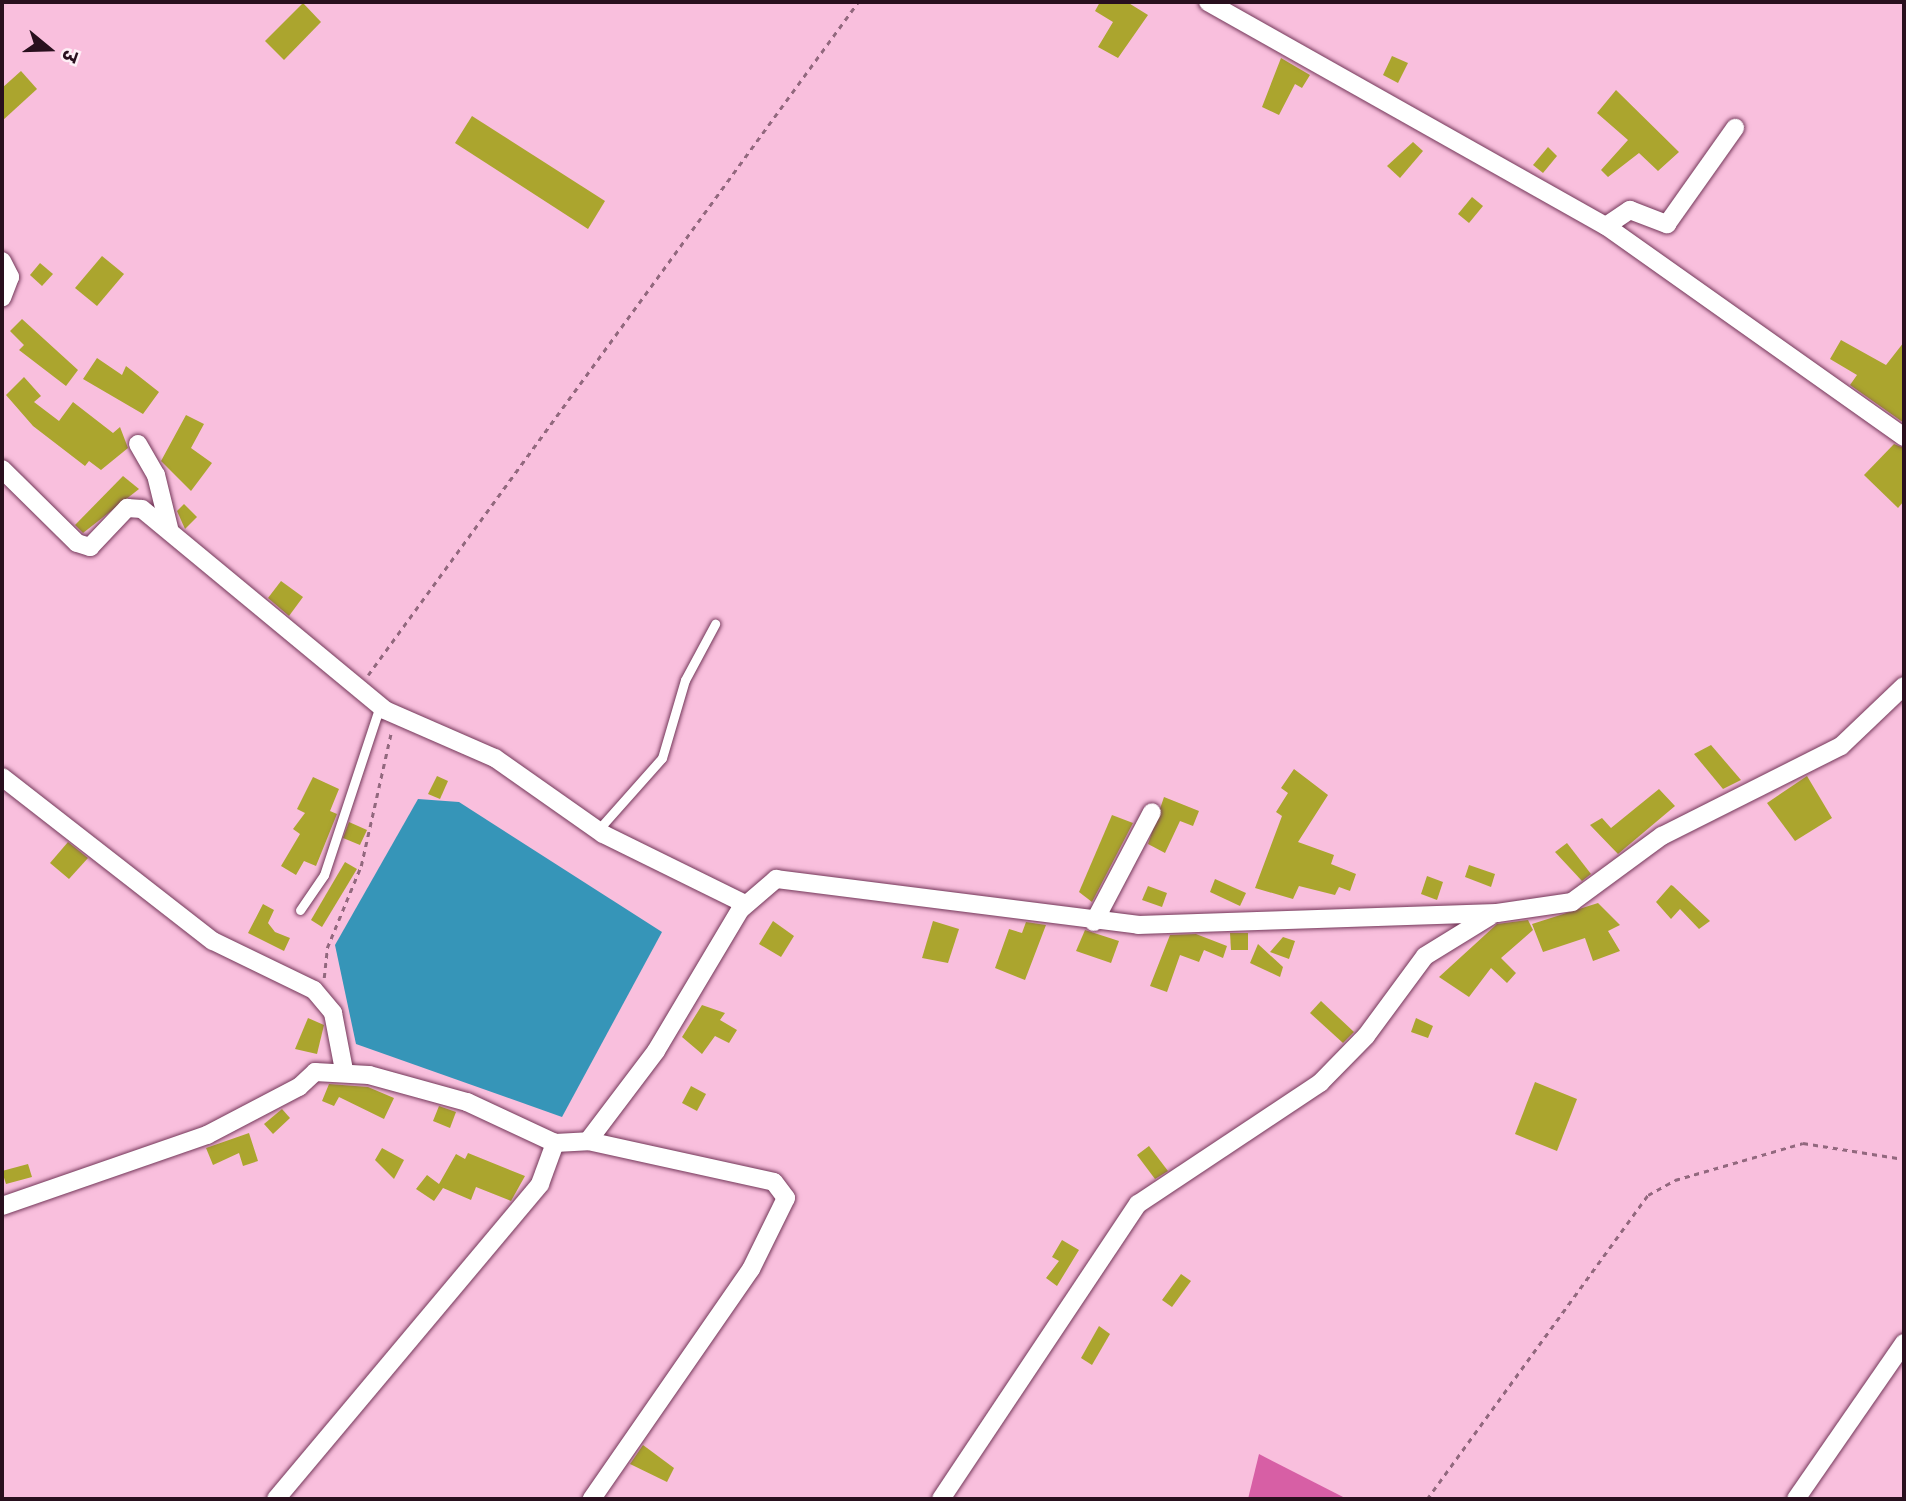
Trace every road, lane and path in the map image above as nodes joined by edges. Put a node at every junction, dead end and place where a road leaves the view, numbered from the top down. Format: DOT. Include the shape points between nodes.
graph roads {
  1 [pos="858,2"];
  2 [pos="1208,2"];
  3 [pos="1735,128"];
  4 [pos="1606,226"];
  5 [pos="2,261"];
  6 [pos="2,298"];
  7 [pos="1904,437"];
  8 [pos="138,444"];
  9 [pos="2,469"];
  10 [pos="169,528"];
  11 [pos="715,624"];
  12 [pos="1904,687"];
  13 [pos="359,688"];
  14 [pos="380,706"];
  15 [pos="395,716"];
  16 [pos="2,777"];
  17 [pos="1152,812"];
  18 [pos="598,830"];
  19 [pos="745,904"];
  20 [pos="300,910"];
  21 [pos="1497,913"];
  22 [pos="1094,922"];
  23 [pos="323,998"];
  24 [pos="344,1070"];
  25 [pos="587,1141"];
  26 [pos="555,1143"];
  27 [pos="1904,1159"];
  28 [pos="2,1206"];
  29 [pos="1904,1343"];
  30 [pos="276,1499"];
  31 [pos="592,1499"];
  32 [pos="941,1499"];
  33 [pos="1427,1499"];
  34 [pos="1796,1499"];
  1 -- 13 [label="path"];
  2 -- 4 [label="street"];
  3 -- 4 [label="street" via="1668,224 1630,210"];
  4 -- 7 [label="street"];
  5 -- 6 [label="street" via="10,277"];
  8 -- 10 [label="street" via="156,475"];
  9 -- 10 [label="street" via="77,543 90,547 133,506"];
  10 -- 13 [label="street"];
  11 -- 18 [label="lane" via="685,680 662,758"];
  12 -- 21 [label="street" via="1842,746 1662,836 1588,895"];
  13 -- 14 [label="street"];
  14 -- 15 [label="street"];
  14 -- 20 [label="lane" via="324,875"];
  15 -- 18 [label="street" via="495,758"];
  15 -- 23 [label="path" via="361,866 327,948"];
  16 -- 23 [label="street" via="213,941"];
  17 -- 22 [label="street"];
  18 -- 19 [label="street" via="681,877"];
  19 -- 22 [label="street" via="765,883 800,880"];
  19 -- 25 [label="street" via="656,1051"];
  21 -- 22 [label="street" via="1194,926"];
  21 -- 32 [label="street" via="1425,956 1366,1036 1320,1083 1144,1199"];
  23 -- 24 [label="street" via="338,1027"];
  24 -- 26 [label="street" via="467,1102"];
  24 -- 28 [label="street" via="315,1072 299,1087 168,1152"];
  25 -- 26 [label="street"];
  25 -- 31 [label="street" via="774,1182 786,1198 751,1269"];
  26 -- 30 [label="street" via="540,1184"];
  27 -- 33 [label="path" via="1803,1143 1675,1180 1648,1195"];
  29 -- 34 [label="street"];
}
